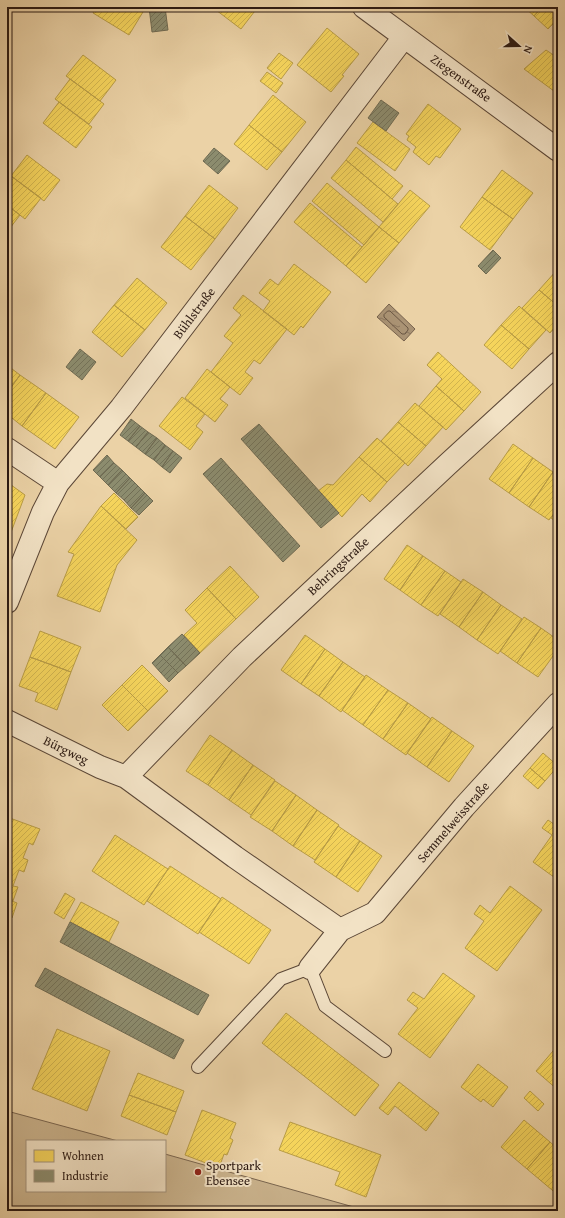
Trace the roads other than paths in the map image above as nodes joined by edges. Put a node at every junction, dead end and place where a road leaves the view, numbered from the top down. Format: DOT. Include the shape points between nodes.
graph roads {
  1 [pos="372,10"];
  2 [pos="404,37"];
  3 [pos="558,150"];
  4 [pos="558,363"];
  5 [pos="7,449"];
  6 [pos="58,483"];
  7 [pos="7,602"];
  8 [pos="558,704"];
  9 [pos="7,721"];
  10 [pos="126,777"];
  11 [pos="340,930"];
  12 [pos="310,968"];
  13 [pos="385,1051"];
  14 [pos="198,1067"];
  1 -- 2 [label="street, Ziegenstraße"];
  2 -- 3 [label="street, Ziegenstraße"];
  2 -- 6 [label="street, Bühlstraße" via="121,408"];
  4 -- 10 [label="street, Behringstraße" via="242,657"];
  5 -- 6 [label="street"];
  6 -- 7 [label="street, Bühlstraße" via="43,512"];
  8 -- 11 [label="street, Semmelweisstraße" via="464,807 374,913"];
  9 -- 10 [label="street, Bürgweg" via="100,767"];
  10 -- 11 [label="street"];
  11 -- 12 [label="street, Semmelweisstraße"];
  12 -- 13 [label="lane" via="325,1006"];
  12 -- 14 [label="lane" via="281,979"];
}
